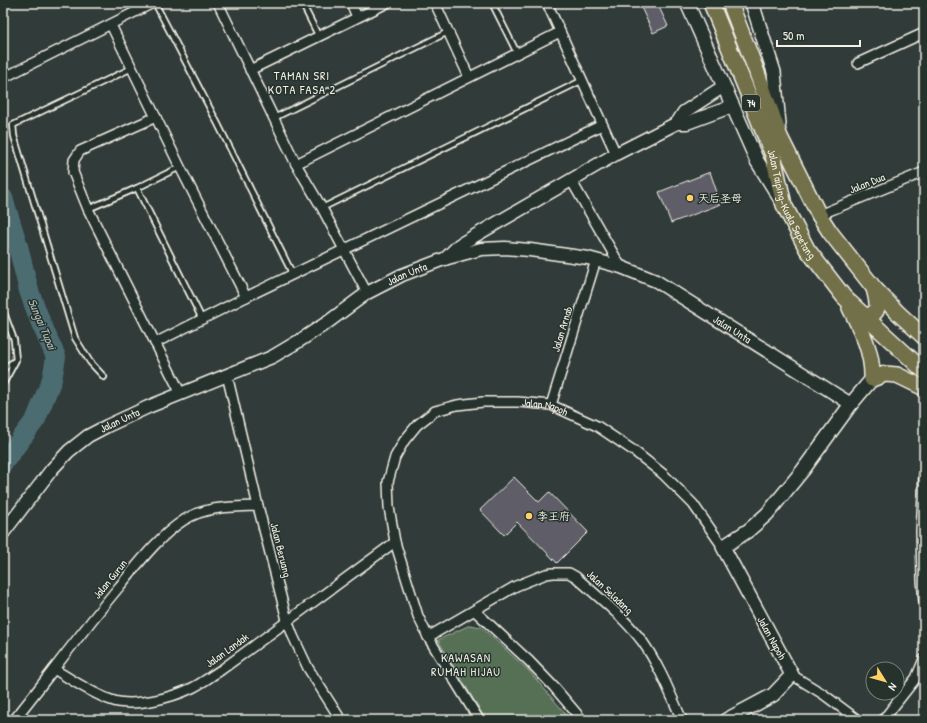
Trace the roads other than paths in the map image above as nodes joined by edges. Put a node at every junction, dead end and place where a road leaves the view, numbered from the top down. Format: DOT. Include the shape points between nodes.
graph roads {
  1 [pos="154,3"];
  2 [pos="218,3"];
  3 [pos="302,3"];
  4 [pos="351,3"];
  5 [pos="388,3"];
  6 [pos="435,3"];
  7 [pos="492,3"];
  8 [pos="547,3"];
  9 [pos="687,3"];
  10 [pos="710,3"];
  11 [pos="730,3"];
  12 [pos="752,3"];
  13 [pos="358,18"];
  14 [pos="111,25"];
  15 [pos="448,32"];
  16 [pos="560,32"];
  17 [pos="924,33"];
  18 [pos="319,37"];
  19 [pos="517,53"];
  20 [pos="858,63"];
  21 [pos="132,68"];
  22 [pos="250,70"];
  23 [pos="469,77"];
  24 [pos="3,78"];
  25 [pos="583,80"];
  26 [pos="724,86"];
  27 [pos="733,106"];
  28 [pos="156,117"];
  29 [pos="273,118"];
  30 [pos="677,123"];
  31 [pos="602,125"];
  32 [pos="780,137"];
  33 [pos="616,154"];
  34 [pos="296,164"];
  35 [pos="180,167"];
  36 [pos="924,172"];
  37 [pos="571,180"];
  38 [pos="137,188"];
  39 [pos="784,205"];
  40 [pos="322,208"];
  41 [pos="88,209"];
  42 [pos="819,215"];
  43 [pos="506,218"];
  44 [pos="481,249"];
  45 [pos="344,250"];
  46 [pos="444,260"];
  47 [pos="596,260"];
  48 [pos="621,267"];
  49 [pos="293,275"];
  50 [pos="874,288"];
  51 [pos="367,294"];
  52 [pos="246,297"];
  53 [pos="844,297"];
  54 [pos="3,310"];
  55 [pos="862,315"];
  56 [pos="202,319"];
  57 [pos="924,337"];
  58 [pos="155,343"];
  59 [pos="16,360"];
  60 [pos="3,369"];
  61 [pos="924,371"];
  62 [pos="227,375"];
  63 [pos="104,377"];
  64 [pos="872,379"];
  65 [pos="3,384"];
  66 [pos="924,388"];
  67 [pos="181,394"];
  68 [pos="851,404"];
  69 [pos="551,405"];
  70 [pos="924,475"];
  71 [pos="258,506"];
  72 [pos="3,533"];
  73 [pos="395,542"];
  74 [pos="722,547"];
  75 [pos="923,580"];
  76 [pos="924,602"];
  77 [pos="475,611"];
  78 [pos="287,620"];
  79 [pos="428,637"];
  80 [pos="924,659"];
  81 [pos="54,669"];
  82 [pos="792,675"];
  83 [pos="14,720"];
  84 [pos="342,720"];
  85 [pos="479,720"];
  86 [pos="582,720"];
  87 [pos="682,720"];
  88 [pos="726,720"];
  89 [pos="858,720"];
  90 [pos="883,720"];
  1 -- 14 [label="street"];
  1 -- 49 [label="lane"];
  2 -- 22 [label="street"];
  3 -- 18 [label="lane"];
  4 -- 13 [label="street"];
  5 -- 13 [label="street"];
  6 -- 15 [label="street"];
  7 -- 19 [label="lane"];
  8 -- 16 [label="street"];
  9 -- 26 [label="main road"];
  10 -- 39 [label="main road, Jalan Taiping-Kuala Sepetang / 74" via="772,155"];
  11 -- 32 [label="main road, Jalan Taiping-Kuala Sepetang / 74"];
  12 -- 32 [label="main road" via="774,72"];
  13 -- 18 [label="street"];
  14 -- 21 [label="street"];
  14 -- 24 [label="street"];
  15 -- 23 [label="street"];
  15 -- 29 [label="lane"];
  16 -- 19 [label="street"];
  16 -- 25 [label="street"];
  17 -- 20 [label="street"];
  18 -- 22 [label="street"];
  19 -- 23 [label="street"];
  21 -- 28 [label="street"];
  21 -- 63 [label="lane" via="13,125 14,136 75,338 90,362"];
  22 -- 29 [label="street"];
  23 -- 34 [label="street"];
  25 -- 31 [label="street"];
  25 -- 40 [label="lane"];
  26 -- 27 [label="main road"];
  26 -- 30 [label="street" via="684,112"];
  27 -- 30 [label="street" via="687,123"];
  27 -- 39 [label="main road" via="757,161"];
  28 -- 35 [label="street"];
  28 -- 41 [label="street" via="80,151 74,160 74,172"];
  29 -- 34 [label="street"];
  30 -- 33 [label="street"];
  31 -- 33 [label="street"];
  31 -- 45 [label="street"];
  32 -- 42 [label="main road, Jalan Taiping-Kuala Sepetang / 74"];
  33 -- 37 [label="street"];
  34 -- 40 [label="street"];
  35 -- 38 [label="lane"];
  35 -- 52 [label="street"];
  36 -- 42 [label="street, Jalan Dua"];
  37 -- 43 [label="street"];
  37 -- 48 [label="street"];
  38 -- 41 [label="lane"];
  38 -- 56 [label="lane"];
  39 -- 53 [label="main road, Jalan Taiping-Kuala Sepetang / 74" via="807,249"];
  40 -- 45 [label="street"];
  41 -- 58 [label="street"];
  42 -- 50 [label="main road, Jalan Taiping-Kuala Sepetang / 74"];
  43 -- 44 [label="street"];
  43 -- 46 [label="street" via="459,245"];
  44 -- 46 [label="street, Jalan Unta"];
  44 -- 47 [label="street, Jalan Unta" via="530,250"];
  45 -- 49 [label="street"];
  45 -- 51 [label="street"];
  46 -- 51 [label="street, Jalan Unta" via="402,275"];
  47 -- 48 [label="street, Jalan Unta"];
  47 -- 69 [label="street, Jalan Arnab"];
  48 -- 68 [label="street, Jalan Unta" via="656,281"];
  49 -- 52 [label="street"];
  50 -- 55 [label="main road" via="876,312 868,316"];
  50 -- 57 [label="main road, Jalan Taiping-Kuala Sepetang / 74"];
  51 -- 62 [label="street, Jalan Unta" via="272,357"];
  52 -- 56 [label="street"];
  53 -- 55 [label="main road, Jalan Taiping-Kuala Sepetang / 74"];
  53 -- 64 [label="main road" via="871,356"];
  54 -- 59 [label="lane" via="14,340"];
  55 -- 61 [label="main road, Jalan Taiping-Kuala Sepetang / 74"];
  56 -- 58 [label="street"];
  58 -- 67 [label="street"];
  59 -- 60 [label="lane"];
  59 -- 65 [label="lane"];
  62 -- 67 [label="street, Jalan Unta"];
  62 -- 71 [label="street, Jalan Beruang"];
  64 -- 66 [label="main road" via="885,374 897,375"];
  64 -- 68 [label="main road"];
  67 -- 72 [label="street, Jalan Unta" via="88,436 52,469"];
  68 -- 74 [label="main road" via="767,514 749,530"];
  69 -- 73 [label="street, Jalan Napoh" via="518,402 457,405 435,411 417,424 395,458 388,482"];
  69 -- 74 [label="street, Jalan Napoh" via="597,426 663,474 693,504"];
  70 -- 75 [label="street" via="921,531"];
  71 -- 78 [label="street, Jalan Beruang"];
  71 -- 81 [label="street, Jalan Gurun" via="202,512 169,532 143,558"];
  73 -- 78 [label="street, Jalan Landak"];
  73 -- 79 [label="street, Jalan Napoh" via="418,616"];
  74 -- 82 [label="main road, Jalan Napoh"];
  75 -- 76 [label="street"];
  77 -- 79 [label="street, Jalan Seladang"];
  77 -- 86 [label="street" via="549,682"];
  77 -- 87 [label="street, Jalan Seladang" via="516,586 546,574 569,573 615,611 641,640 652,656"];
  78 -- 81 [label="street, Jalan Landak" via="193,688 148,701 112,701"];
  78 -- 84 [label="street, Jalan Beruang" via="308,668"];
  79 -- 85 [label="street, Jalan Napoh"];
  80 -- 90 [label="street" via="916,678"];
  81 -- 83 [label="street, Jalan Gurun"];
  82 -- 88 [label="main road" via="773,695"];
  82 -- 89 [label="street, Jalan Napoh"];
}
